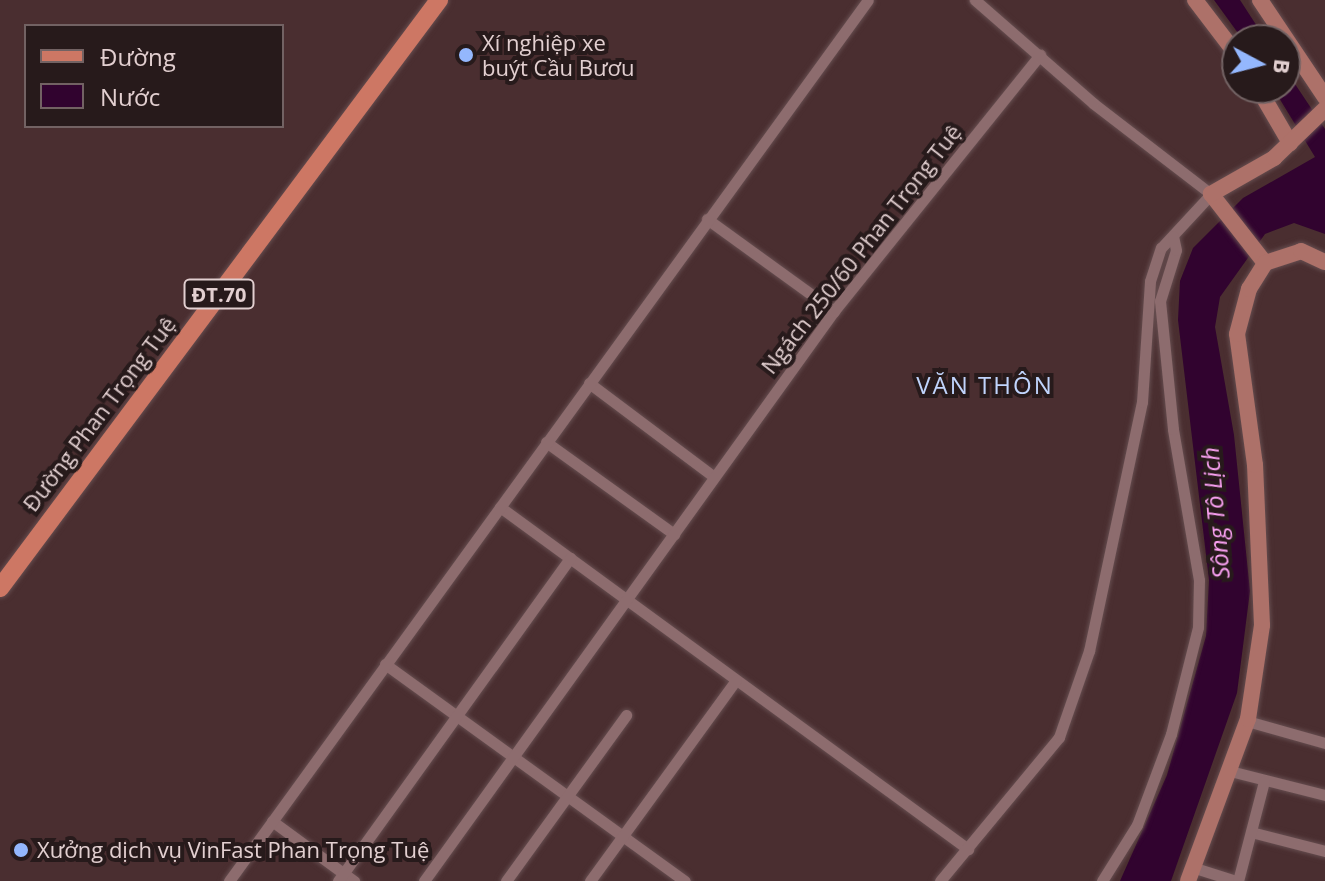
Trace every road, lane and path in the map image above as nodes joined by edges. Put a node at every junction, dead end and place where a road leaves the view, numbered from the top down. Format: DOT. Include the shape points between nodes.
graph roads {
  1 [pos="439,0"];
  2 [pos="868,0"];
  3 [pos="975,0"];
  4 [pos="1195,0"];
  5 [pos="1260,0"];
  6 [pos="1221,34"];
  7 [pos="1040,55"];
  8 [pos="1325,97"];
  9 [pos="1269,104"];
  10 [pos="1322,112"];
  11 [pos="1293,141"];
  12 [pos="1216,199"];
  13 [pos="707,219"];
  14 [pos="1173,236"];
  15 [pos="1325,262"];
  16 [pos="1265,263"];
  17 [pos="834,311"];
  18 [pos="589,383"];
  19 [pos="546,442"];
  20 [pos="716,474"];
  21 [pos="500,507"];
  22 [pos="674,534"];
  23 [pos="570,558"];
  24 [pos="0,588"];
  25 [pos="628,599"];
  26 [pos="385,664"];
  27 [pos="736,680"];
  28 [pos="626,715"];
  29 [pos="457,716"];
  30 [pos="1247,721"];
  31 [pos="1325,743"];
  32 [pos="514,757"];
  33 [pos="1230,771"];
  34 [pos="1264,781"];
  35 [pos="1325,795"];
  36 [pos="567,796"];
  37 [pos="272,821"];
  38 [pos="1251,832"];
  39 [pos="623,836"];
  40 [pos="968,849"];
  41 [pos="1325,851"];
  42 [pos="1192,874"];
  43 [pos="346,878"];
  44 [pos="679,879"];
  45 [pos="229,881"];
  46 [pos="424,881"];
  47 [pos="506,881"];
  48 [pos="590,881"];
  49 [pos="940,881"];
  50 [pos="1102,881"];
  51 [pos="1237,881"];
  1 -- 24 [label="main road, Đường Phan Trọng Tuệ / ĐT.70"];
  2 -- 13 [label="street"];
  3 -- 7 [label="street"];
  4 -- 6 [label="street"];
  5 -- 8 [label="street"];
  7 -- 12 [label="street"];
  7 -- 17 [label="street, Ngách 250/60 Phan Trọng Tuệ"];
  9 -- 11 [label="street"];
  10 -- 11 [label="street"];
  11 -- 12 [label="street"];
  12 -- 14 [label="street"];
  12 -- 16 [label="street"];
  13 -- 17 [label="street"];
  13 -- 18 [label="street"];
  14 -- 40 [label="street" via="1161,248 1150,281 1142,402 1089,651 1059,737"];
  14 -- 50 [label="street" via="1176,250 1160,301 1173,429 1199,580 1198,627 1171,734 1137,825"];
  15 -- 16 [label="street" via="1301,251"];
  16 -- 30 [label="street" via="1249,289 1237,334 1258,515 1262,625"];
  17 -- 20 [label="street, Ngách 250/60 Phan Trọng Tuệ"];
  18 -- 19 [label="street"];
  18 -- 20 [label="street"];
  19 -- 21 [label="street"];
  19 -- 22 [label="street"];
  20 -- 22 [label="street, Ngách 250/60 Phan Trọng Tuệ"];
  21 -- 23 [label="street"];
  21 -- 26 [label="street"];
  22 -- 25 [label="street, Ngách 250/60 Phan Trọng Tuệ"];
  23 -- 25 [label="street"];
  23 -- 29 [label="street"];
  25 -- 27 [label="street"];
  25 -- 32 [label="street, Ngách 250/60 Phan Trọng Tuệ"];
  26 -- 29 [label="street"];
  26 -- 37 [label="street"];
  27 -- 39 [label="street"];
  27 -- 40 [label="street"];
  28 -- 36 [label="street"];
  29 -- 32 [label="street"];
  29 -- 43 [label="street"];
  30 -- 31 [label="street"];
  30 -- 33 [label="street"];
  32 -- 36 [label="street"];
  32 -- 46 [label="street, Ngách 250/60 Phan Trọng Tuệ"];
  33 -- 34 [label="street"];
  33 -- 42 [label="street"];
  34 -- 35 [label="street"];
  34 -- 38 [label="street"];
  36 -- 39 [label="street"];
  36 -- 47 [label="street"];
  37 -- 43 [label="street"];
  37 -- 45 [label="street"];
  38 -- 41 [label="street"];
  38 -- 51 [label="street"];
  39 -- 44 [label="street"];
  39 -- 48 [label="street"];
  40 -- 49 [label="street"];
  42 -- 51 [label="street"];
}
